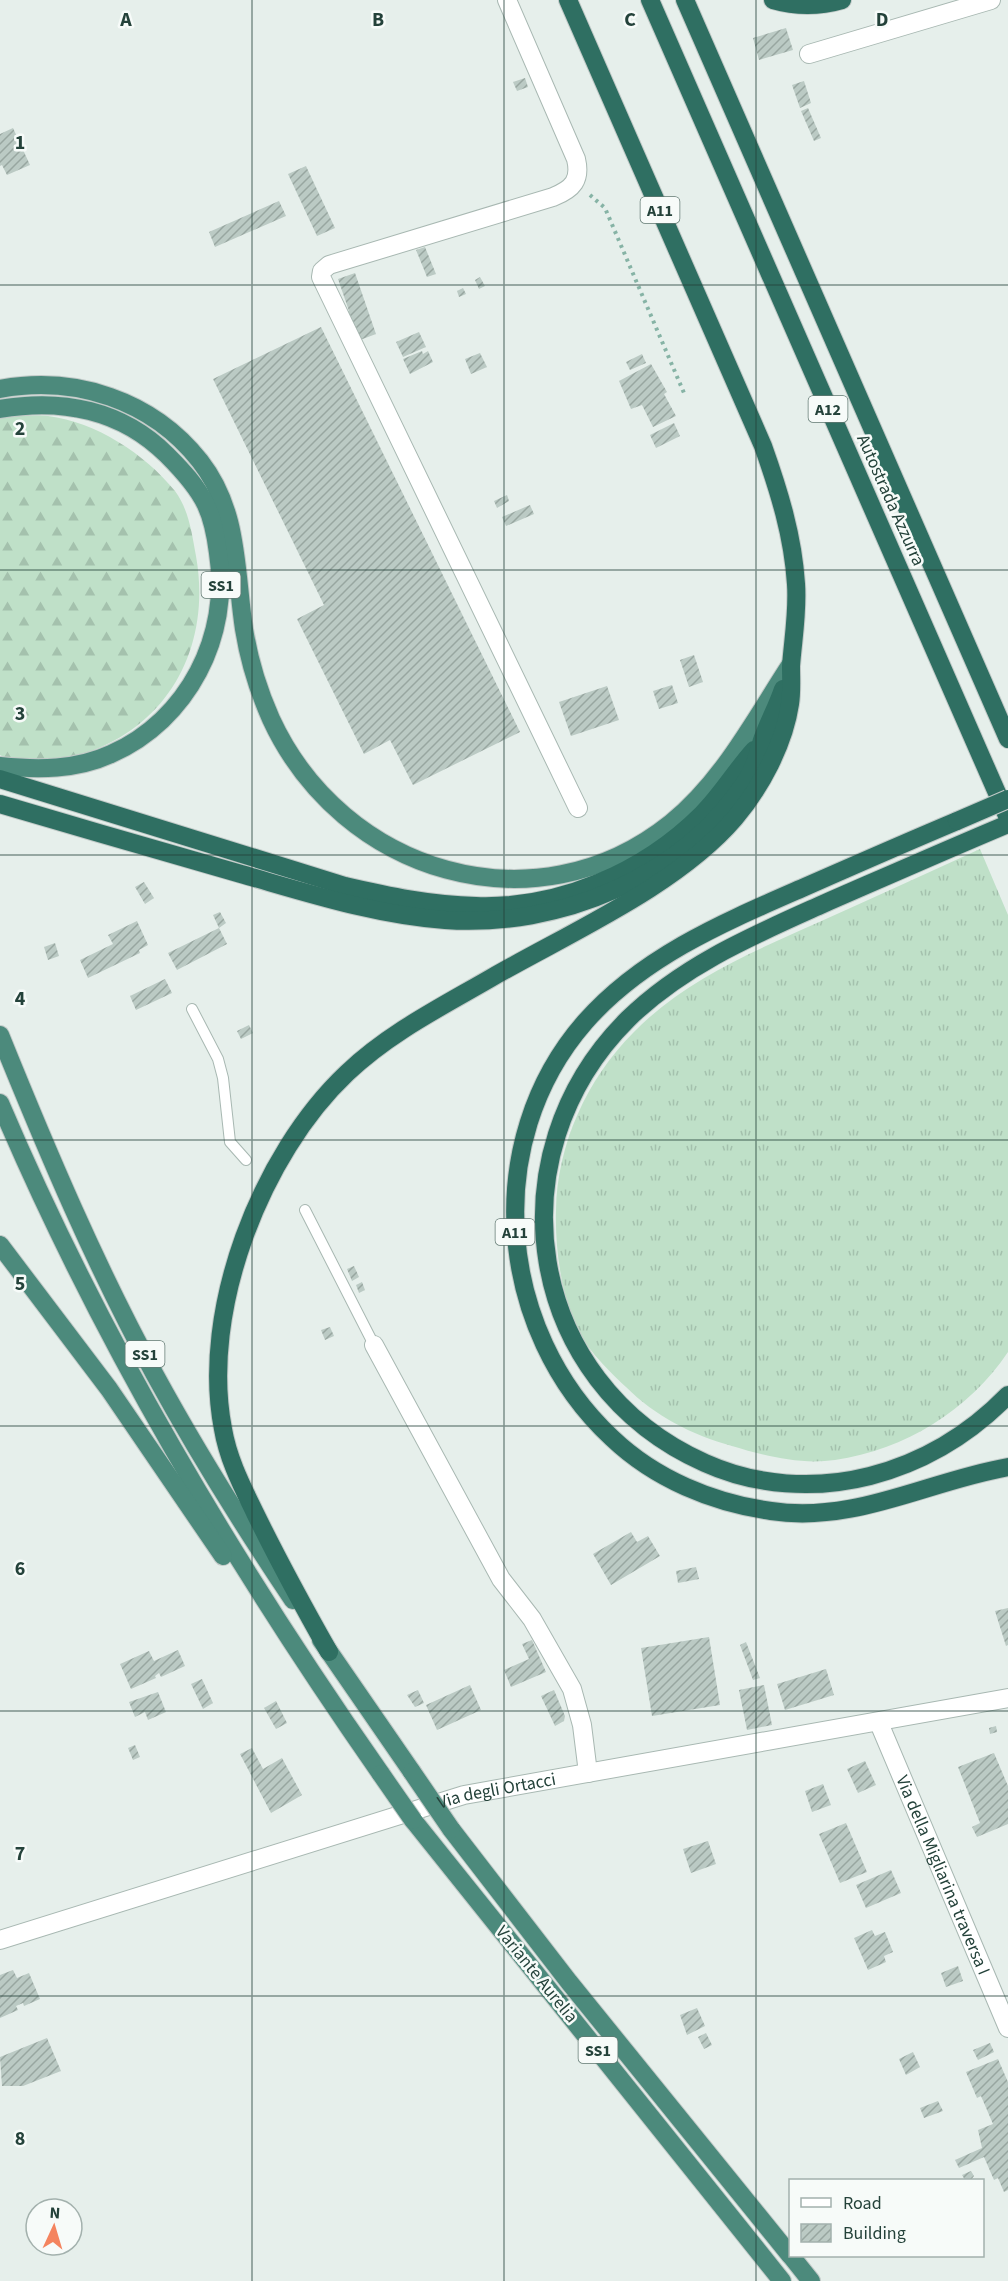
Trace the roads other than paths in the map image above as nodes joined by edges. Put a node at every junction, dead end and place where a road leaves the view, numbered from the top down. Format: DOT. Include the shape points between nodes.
graph roads {
  1 [pos="507,0"];
  2 [pos="568,0"];
  3 [pos="650,0"];
  4 [pos="686,0"];
  5 [pos="773,0"];
  6 [pos="842,0"];
  7 [pos="991,0"];
  8 [pos="809,54"];
  9 [pos="0,389"];
  10 [pos="0,409"];
  11 [pos="791,664"];
  12 [pos="1008,739"];
  13 [pos="761,742"];
  14 [pos="0,766"];
  15 [pos="0,779"];
  16 [pos="1008,800"];
  17 [pos="0,804"];
  18 [pos="578,808"];
  19 [pos="1008,818"];
  20 [pos="1008,824"];
  21 [pos="192,1009"];
  22 [pos="0,1035"];
  23 [pos="0,1102"];
  24 [pos="246,1160"];
  25 [pos="305,1210"];
  26 [pos="0,1245"];
  27 [pos="374,1345"];
  28 [pos="1008,1395"];
  29 [pos="1008,1467"];
  30 [pos="329,1652"];
  31 [pos="301,1660"];
  32 [pos="1008,1698"];
  33 [pos="879,1723"];
  34 [pos="588,1773"];
  35 [pos="0,1940"];
  36 [pos="1008,2028"];
  37 [pos="789,2254"];
  38 [pos="792,2257"];
  39 [pos="782,2281"];
  40 [pos="811,2281"];
  1 -- 18 [label="street" via="576,159 576,182 553,197 330,265 321,277"];
  2 -- 11 [label="highway, A11" via="763,446 789,530 796,585"];
  3 -- 19 [label="highway, Autostrada Azzurra / A12"];
  4 -- 12 [label="highway, Autostrada Azzurra / A12"];
  5 -- 6 [label="highway" via="800,6"];
  7 -- 8 [label="street"];
  9 -- 11 [label="highway" via="47,384 100,394 132,405 183,442 212,479 230,520 250,659 280,738 307,776 352,823 395,852 439,868 506,877 552,876 596,865 635,847 663,829 711,784"];
  10 -- 14 [label="highway, SS1" via="44,404 84,409 141,431 155,442 206,504 216,538 221,600 214,635 193,682 176,708 151,730 110,755 73,765 43,770"];
  11 -- 13 [label="highway, A11"];
  11 -- 30 [label="highway" via="791,699 781,737 762,780 709,844 675,871 393,1035 347,1073 311,1113 265,1189 237,1257 227,1297 218,1380 223,1429 237,1474 273,1553"];
  13 -- 15 [label="highway, A11" via="702,814 645,859 598,883 560,895 478,907 439,904 345,886"];
  13 -- 17 [label="highway" via="756,765 710,826 650,872 610,893 575,905 498,919 447,921 357,907"];
  16 -- 29 [label="highway, A11, bridge" via="713,928 656,961 609,997 562,1052 536,1103 519,1157 515,1204 517,1250 525,1292 543,1342 580,1405 640,1461 698,1492 775,1512 840,1511"];
  20 -- 28 [label="highway" via="764,931 683,974 632,1015 586,1068 560,1118 544,1192 548,1265 562,1316 596,1377 652,1433 687,1455 723,1470 770,1482 796,1485 846,1481 918,1460 987,1417"];
  21 -- 24 [label="lane" via="218,1059 230,1142"];
  22 -- 30 [label="highway, SS1" via="72,1209 154,1373 248,1532"];
  23 -- 31 [label="highway, SS1" via="59,1237 151,1412"];
  25 -- 27 [label="lane"];
  26 -- 31 [label="highway" via="110,1389 271,1626"];
  27 -- 34 [label="street" via="501,1579 532,1618 572,1689 582,1725"];
  30 -- 37 [label="highway, Variante Aurelia / SS1, bridge" via="452,1829 569,1982"];
  31 -- 39 [label="highway, Variante Aurelia / SS1, bridge" via="413,1820"];
  32 -- 33 [label="street, Via degli Ortacci"];
  33 -- 34 [label="street, Via degli Ortacci"];
  33 -- 36 [label="street, Via della Migliarina traversa I"];
  34 -- 35 [label="street, Via degli Ortacci" via="464,1796"];
  38 -- 40 [label="highway, Variante Aurelia / SS1"];
}
